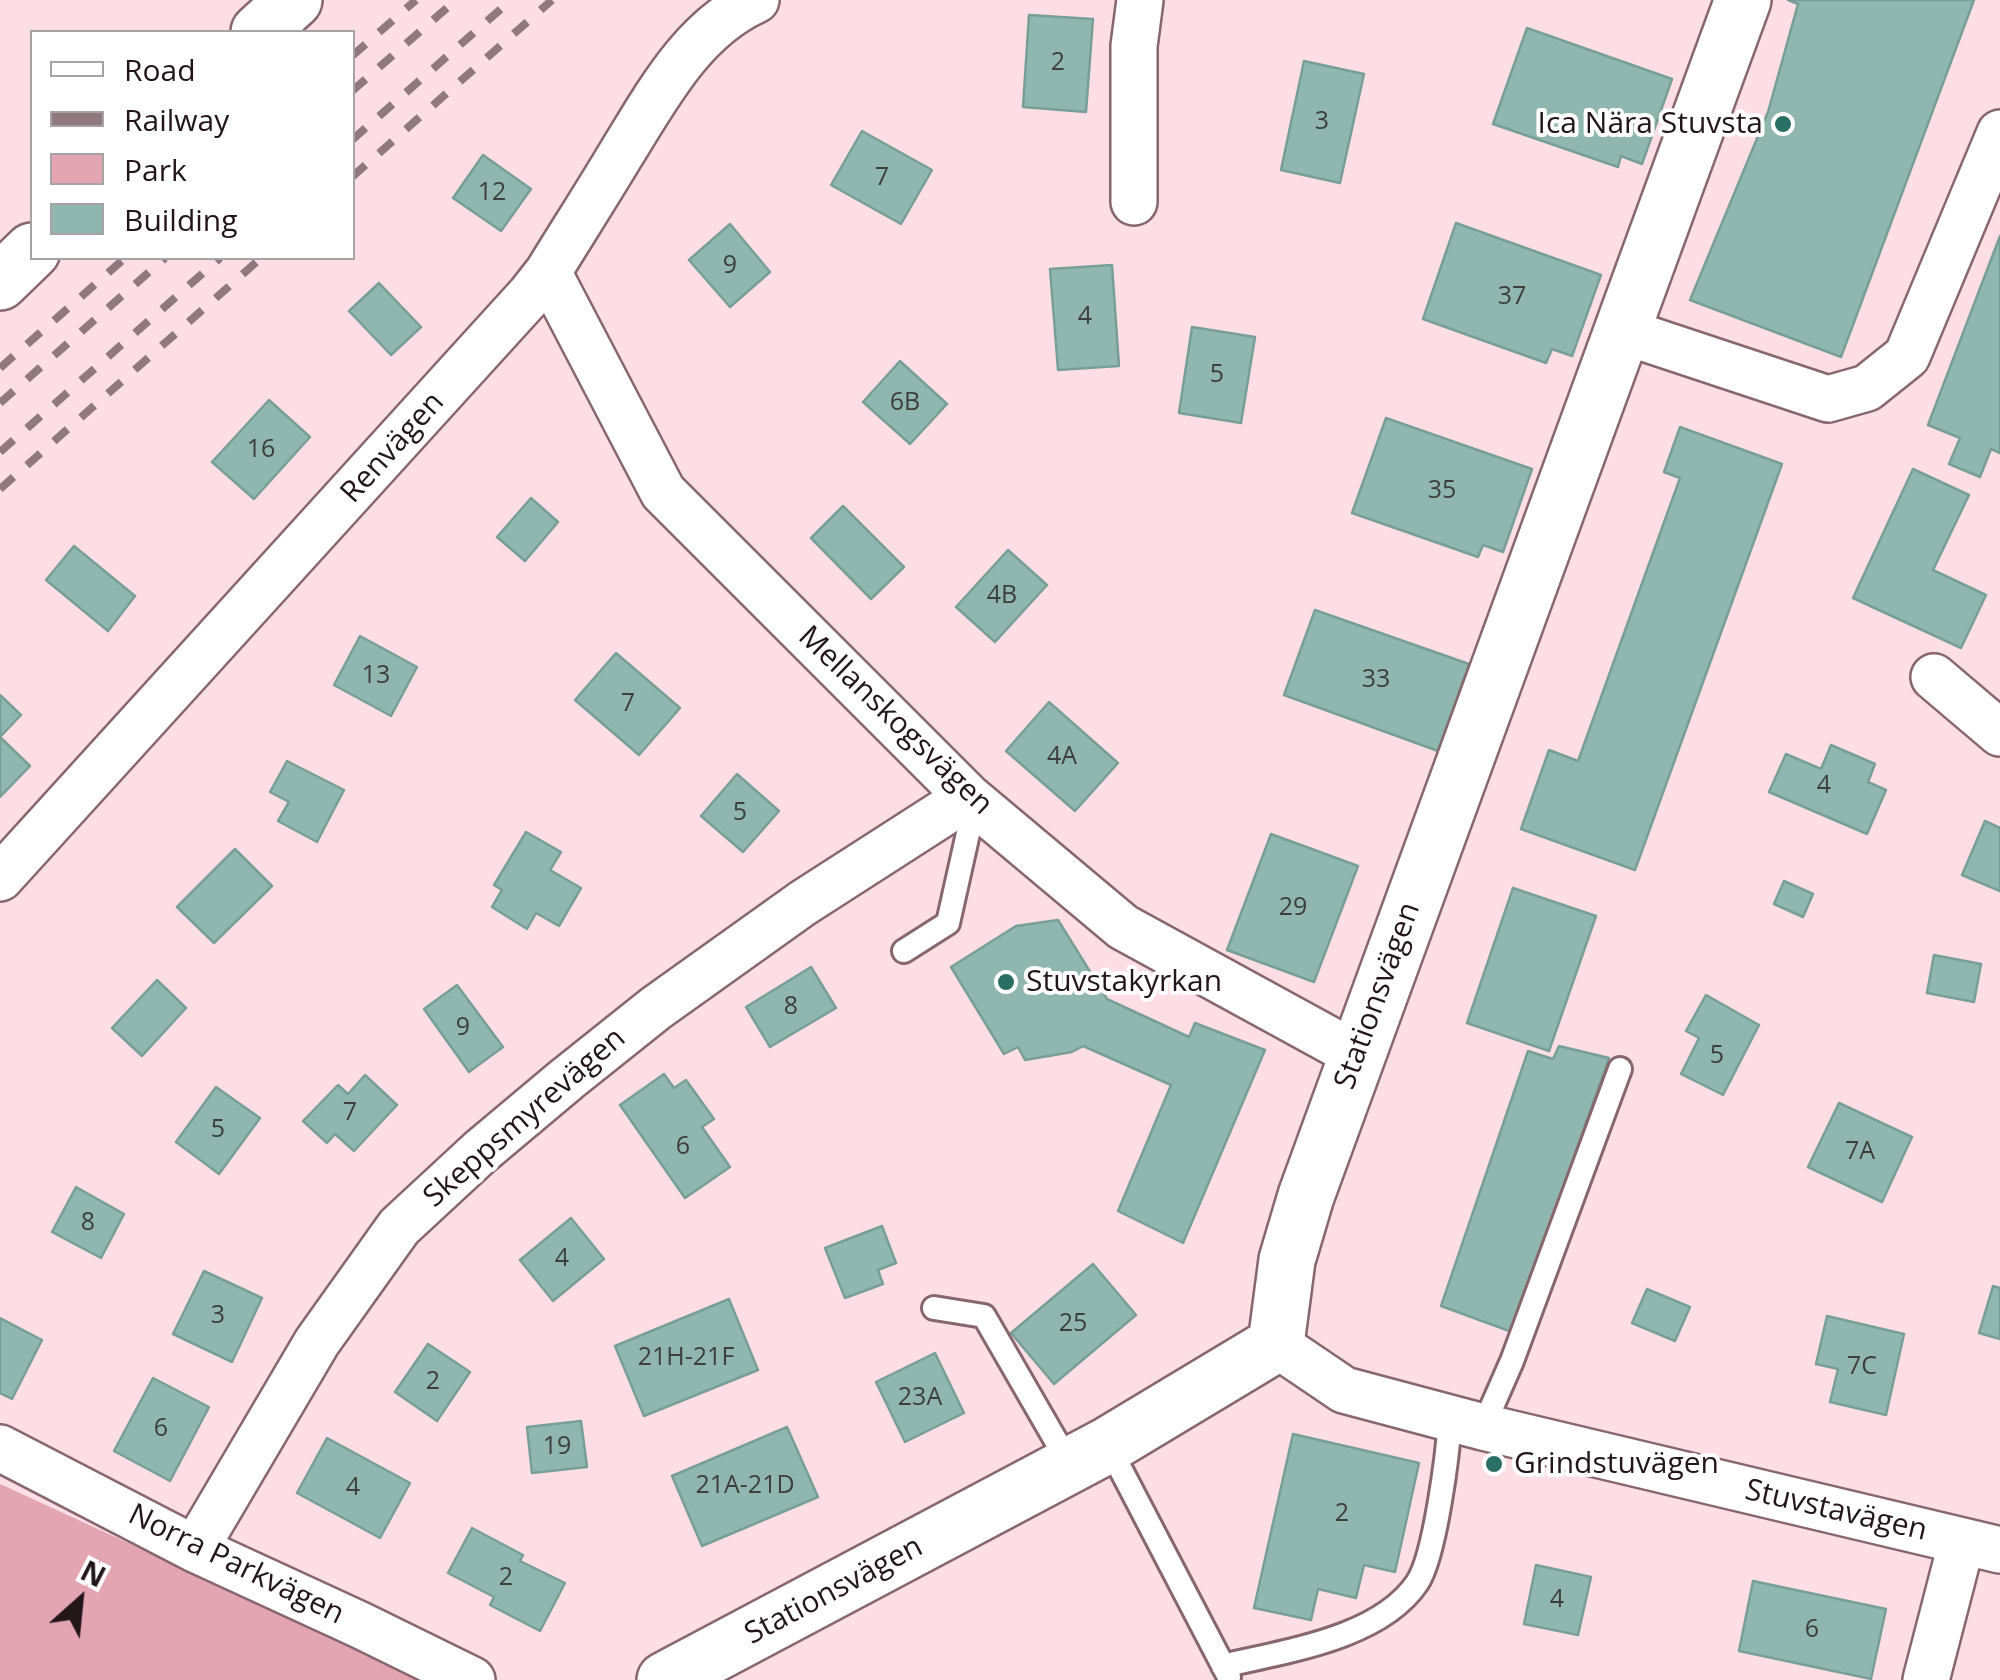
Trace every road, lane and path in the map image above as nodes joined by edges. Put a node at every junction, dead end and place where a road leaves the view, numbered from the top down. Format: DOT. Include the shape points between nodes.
graph roads {
  1 [pos="294,0"];
  2 [pos="756,0"];
  3 [pos="1140,0"];
  4 [pos="1743,0"];
  5 [pos="262,30"];
  6 [pos="2000,133"];
  7 [pos="1134,202"];
  8 [pos="30,253"];
  9 [pos="548,272"];
  10 [pos="0,282"];
  11 [pos="1623,330"];
  12 [pos="1934,677"];
  13 [pos="2000,733"];
  14 [pos="971,800"];
  15 [pos="0,878"];
  16 [pos="904,951"];
  17 [pos="1357,1054"];
  18 [pos="1620,1068"];
  19 [pos="934,1308"];
  20 [pos="1276,1344"];
  21 [pos="1466,1423"];
  22 [pos="0,1448"];
  23 [pos="1089,1455"];
  24 [pos="1981,1545"];
  25 [pos="195,1550"];
  26 [pos="1227,1673"];
  27 [pos="472,1680"];
  28 [pos="666,1680"];
  29 [pos="1926,1680"];
  1 -- 5 [label="street"];
  2 -- 9 [label="street, Renvägen" via="732,11 691,49"];
  3 -- 7 [label="street"];
  4 -- 11 [label="street, Stationsvägen"];
  6 -- 11 [label="street" via="1907,356 1867,388 1828,399"];
  8 -- 10 [label="street"];
  9 -- 14 [label="street, Mellanskogsvägen" via="663,492"];
  9 -- 15 [label="street, Renvägen"];
  11 -- 17 [label="street, Stationsvägen"];
  12 -- 13 [label="street"];
  14 -- 16 [label="lane" via="948,923"];
  14 -- 17 [label="street, Mellanskogsvägen" via="1124,927"];
  14 -- 25 [label="street, Skeppsmyrevägen" via="803,903 656,1008 399,1227 318,1342"];
  17 -- 20 [label="street, Stationsvägen" via="1287,1260"];
  18 -- 21 [label="lane" via="1512,1361"];
  19 -- 23 [label="lane" via="984,1316"];
  20 -- 21 [label="street, Stuvstavägen" via="1344,1390"];
  20 -- 23 [label="street, Stationsvägen"];
  21 -- 24 [label="street, Stuvstavägen"];
  21 -- 26 [label="lane" via="1448,1450 1418,1582 1394,1608 1360,1628"];
  22 -- 25 [label="street, Norra Parkvägen"];
  23 -- 26 [label="lane"];
  23 -- 28 [label="street, Stationsvägen"];
  24 -- 29 [label="street"];
  25 -- 27 [label="street, Norra Parkvägen"];
}
